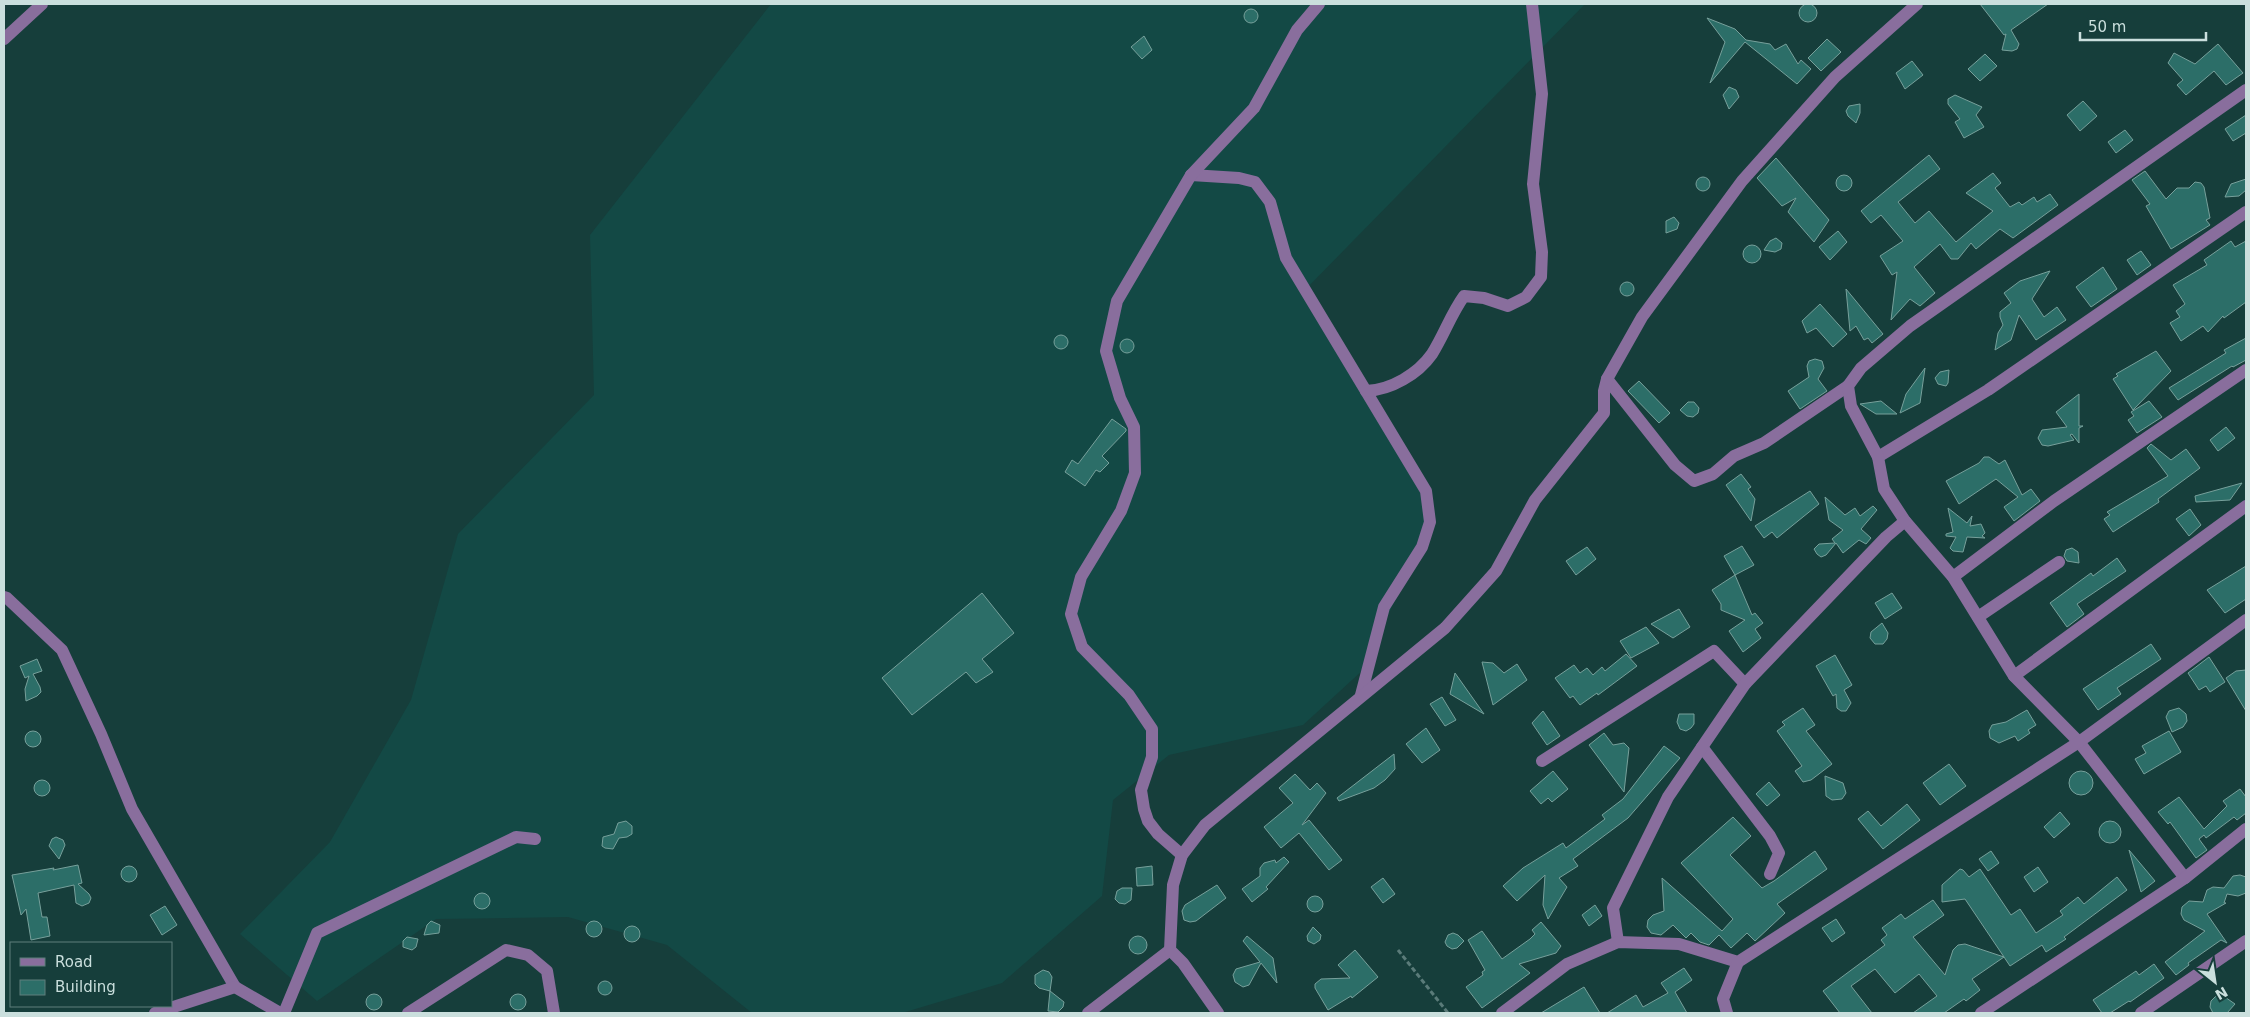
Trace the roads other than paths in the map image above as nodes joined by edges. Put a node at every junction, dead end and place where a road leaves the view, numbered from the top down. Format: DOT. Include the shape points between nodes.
graph roads {
  1 [pos="42,4"];
  2 [pos="1319,4"];
  3 [pos="1532,4"];
  4 [pos="1917,4"];
  5 [pos="4,39"];
  6 [pos="2246,90"];
  7 [pos="1191,175"];
  8 [pos="2246,212"];
  9 [pos="2246,370"];
  10 [pos="1607,379"];
  11 [pos="1848,386"];
  12 [pos="1366,391"];
  13 [pos="1878,457"];
  14 [pos="2246,506"];
  15 [pos="1905,521"];
  16 [pos="2059,562"];
  17 [pos="1953,577"];
  18 [pos="4,597"];
  19 [pos="1978,617"];
  20 [pos="2246,620"];
  21 [pos="2014,676"];
  22 [pos="1745,684"];
  23 [pos="1361,695"];
  24 [pos="2079,742"];
  25 [pos="1702,747"];
  26 [pos="1542,761"];
  27 [pos="2246,829"];
  28 [pos="534,839"];
  29 [pos="1182,855"];
  30 [pos="1770,874"];
  31 [pos="2185,878"];
  32 [pos="2246,941"];
  33 [pos="1618,942"];
  34 [pos="1170,950"];
  35 [pos="1738,962"];
  36 [pos="235,987"];
  37 [pos="155,1013"];
  38 [pos="280,1013"];
  39 [pos="284,1013"];
  40 [pos="408,1013"];
  41 [pos="554,1013"];
  42 [pos="1088,1013"];
  43 [pos="1218,1013"];
  44 [pos="1502,1013"];
  45 [pos="1726,1013"];
  46 [pos="1982,1013"];
  47 [pos="2141,1013"];
  1 -- 5 [label="street"];
  2 -- 7 [label="street" via="1297,30 1254,108"];
  3 -- 12 [label="street" via="1542,94 1534,184 1542,252 1541,277 1526,297 1508,306 1464,296 1452,312 1431,354 1406,379"];
  4 -- 10 [label="street" via="1835,77 1742,181 1642,317"];
  6 -- 11 [label="street" via="1910,326 1861,368"];
  7 -- 12 [label="street" via="1256,182 1270,202 1286,258"];
  7 -- 29 [label="street" via="1117,301 1106,351 1120,398 1134,427 1135,473 1121,511 1081,577 1071,614 1082,647 1129,695 1152,729 1152,757 1141,790 1144,809 1158,834"];
  8 -- 13 [label="street" via="1988,390"];
  9 -- 17 [label="street" via="2054,501"];
  10 -- 11 [label="street" via="1675,465 1694,481 1713,474 1734,456 1764,442"];
  10 -- 23 [label="street" via="1604,412 1535,500 1496,571 1445,628"];
  11 -- 13 [label="street" via="1851,406"];
  12 -- 23 [label="street" via="1426,491 1430,522 1422,547 1384,606"];
  13 -- 15 [label="street" via="1884,489"];
  14 -- 21 [label="street"];
  15 -- 17 [label="street"];
  15 -- 22 [label="street"];
  16 -- 19 [label="street"];
  17 -- 19 [label="street"];
  18 -- 36 [label="street" via="62,650 132,809"];
  19 -- 21 [label="street"];
  20 -- 24 [label="street"];
  21 -- 24 [label="street"];
  22 -- 25 [label="street"];
  22 -- 26 [label="street" via="1714,652"];
  23 -- 29 [label="street" via="1205,825"];
  24 -- 31 [label="street"];
  24 -- 35 [label="street"];
  25 -- 30 [label="street" via="1770,836 1779,853"];
  25 -- 33 [label="street" via="1668,797 1612,908"];
  27 -- 31 [label="street"];
  28 -- 39 [label="street" via="516,837 317,933"];
  29 -- 34 [label="street" via="1173,885"];
  31 -- 46 [label="street"];
  32 -- 47 [label="street"];
  33 -- 35 [label="street" via="1679,944"];
  33 -- 44 [label="street" via="1567,964"];
  34 -- 42 [label="street"];
  34 -- 43 [label="street"];
  35 -- 45 [label="street" via="1723,999"];
  36 -- 37 [label="street"];
  36 -- 38 [label="street"];
  40 -- 41 [label="street" via="506,950 528,954 546,971"];
}
